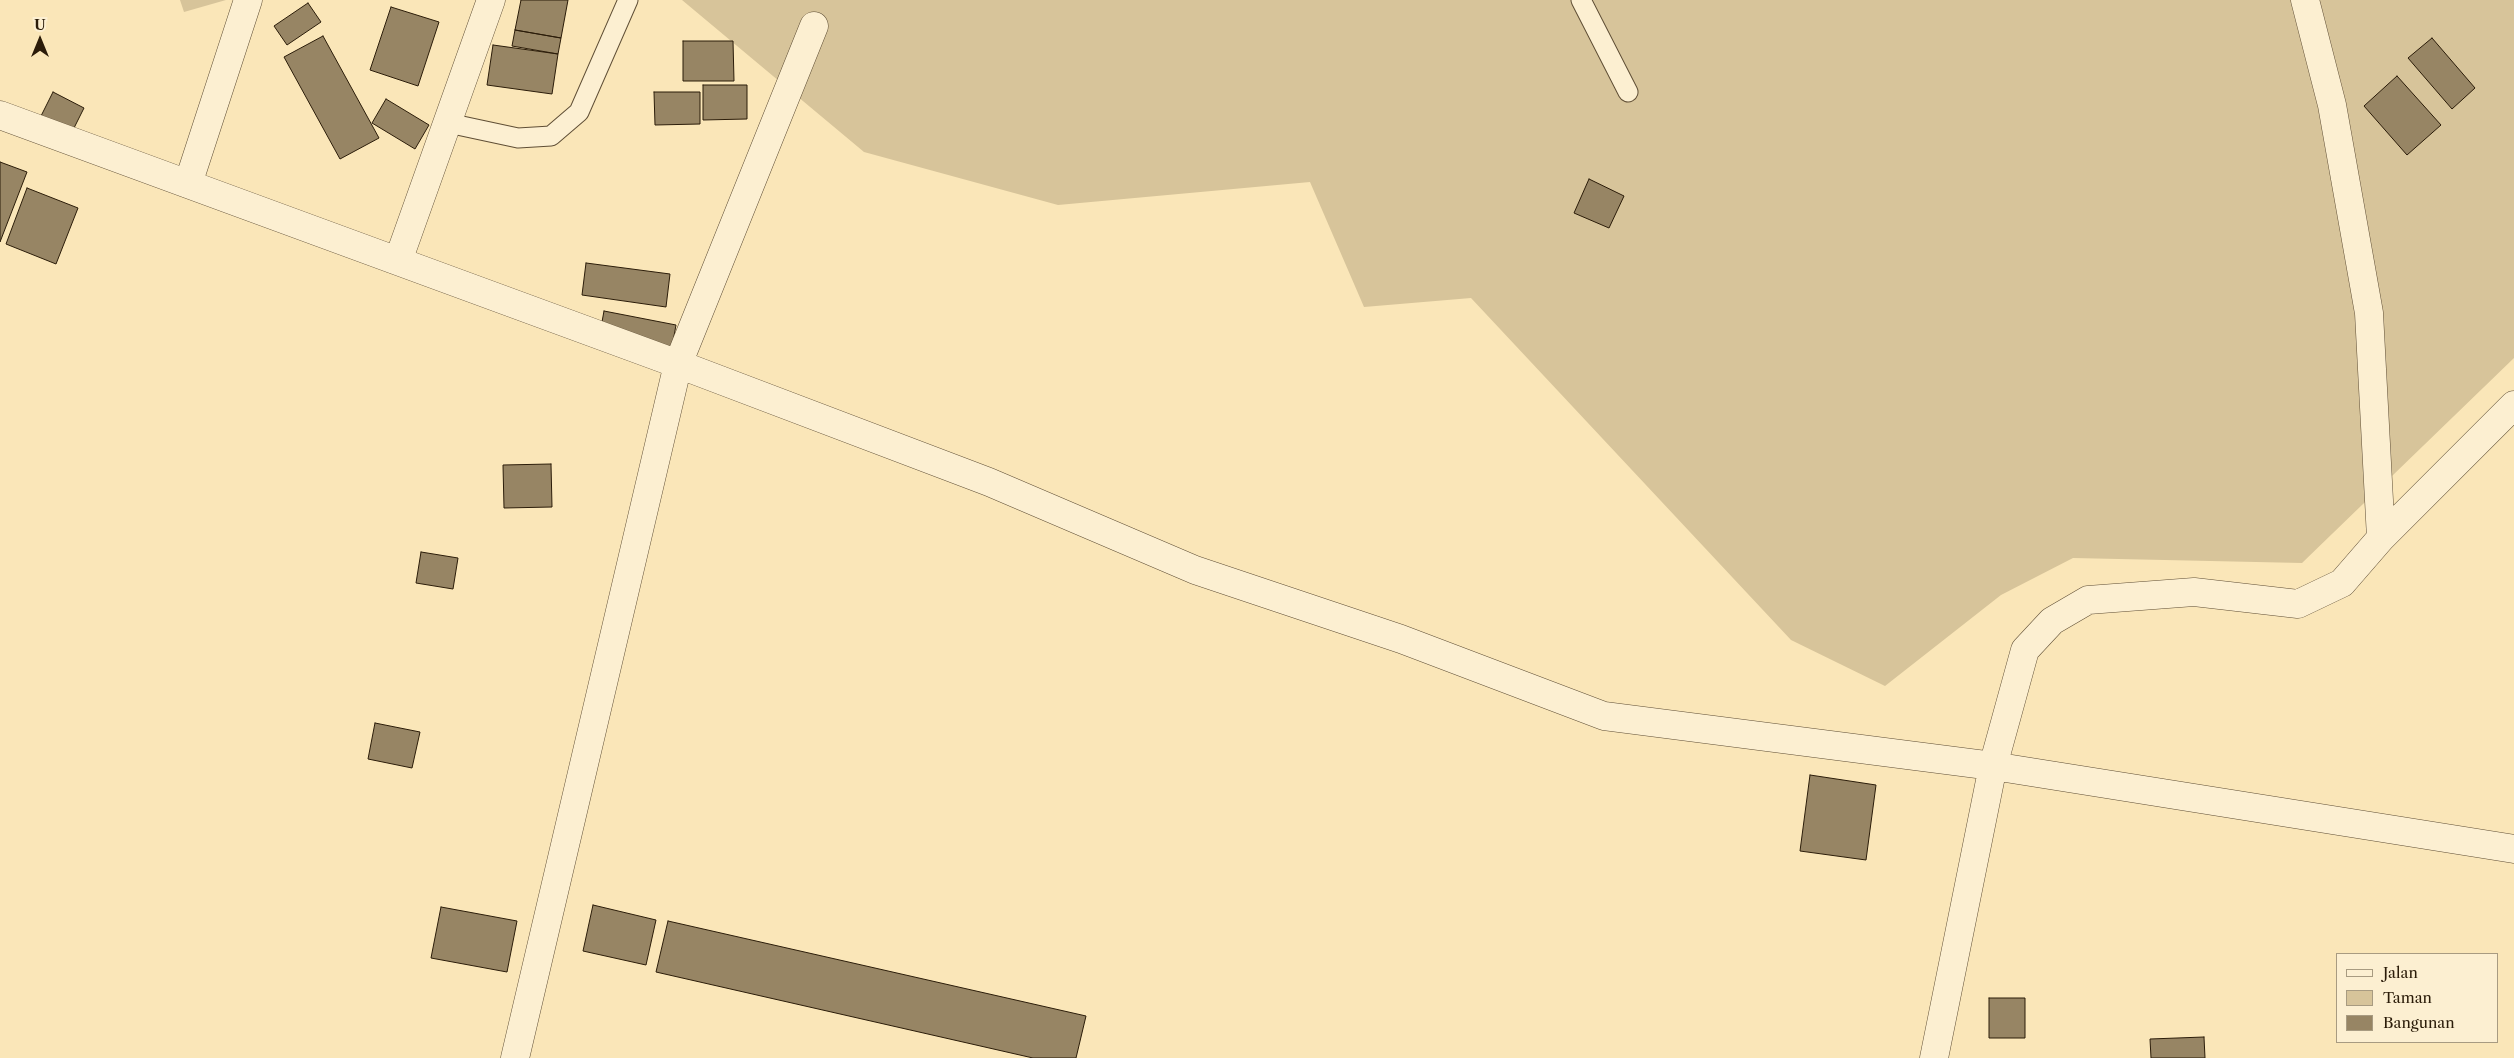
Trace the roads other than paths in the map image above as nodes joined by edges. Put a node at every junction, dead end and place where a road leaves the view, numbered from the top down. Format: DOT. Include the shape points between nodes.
graph roads {
  1 [pos="248,0"];
  2 [pos="491,0"];
  3 [pos="628,0"];
  4 [pos="1581,0"];
  5 [pos="2305,0"];
  6 [pos="814,26"];
  7 [pos="1628,92"];
  8 [pos="0,115"];
  9 [pos="448,123"];
  10 [pos="188,184"];
  11 [pos="398,261"];
  12 [pos="678,364"];
  13 [pos="2514,405"];
  14 [pos="2381,538"];
  15 [pos="1993,766"];
  16 [pos="2514,849"];
  17 [pos="515,1058"];
  18 [pos="1934,1058"];
  1 -- 10 [label="street"];
  2 -- 9 [label="street"];
  3 -- 9 [label="lane" via="579,112 551,136 518,138"];
  4 -- 7 [label="lane"];
  5 -- 14 [label="street" via="2332,105 2369,313"];
  6 -- 12 [label="street"];
  8 -- 10 [label="street"];
  9 -- 11 [label="street"];
  10 -- 11 [label="street"];
  11 -- 12 [label="street"];
  12 -- 15 [label="street" via="989,482 1195,570 1401,639 1604,716"];
  12 -- 17 [label="street"];
  13 -- 14 [label="street"];
  14 -- 15 [label="street" via="2342,583 2298,604 2194,592 2088,600 2052,621 2024,650"];
  15 -- 16 [label="street"];
  15 -- 18 [label="street"];
}
